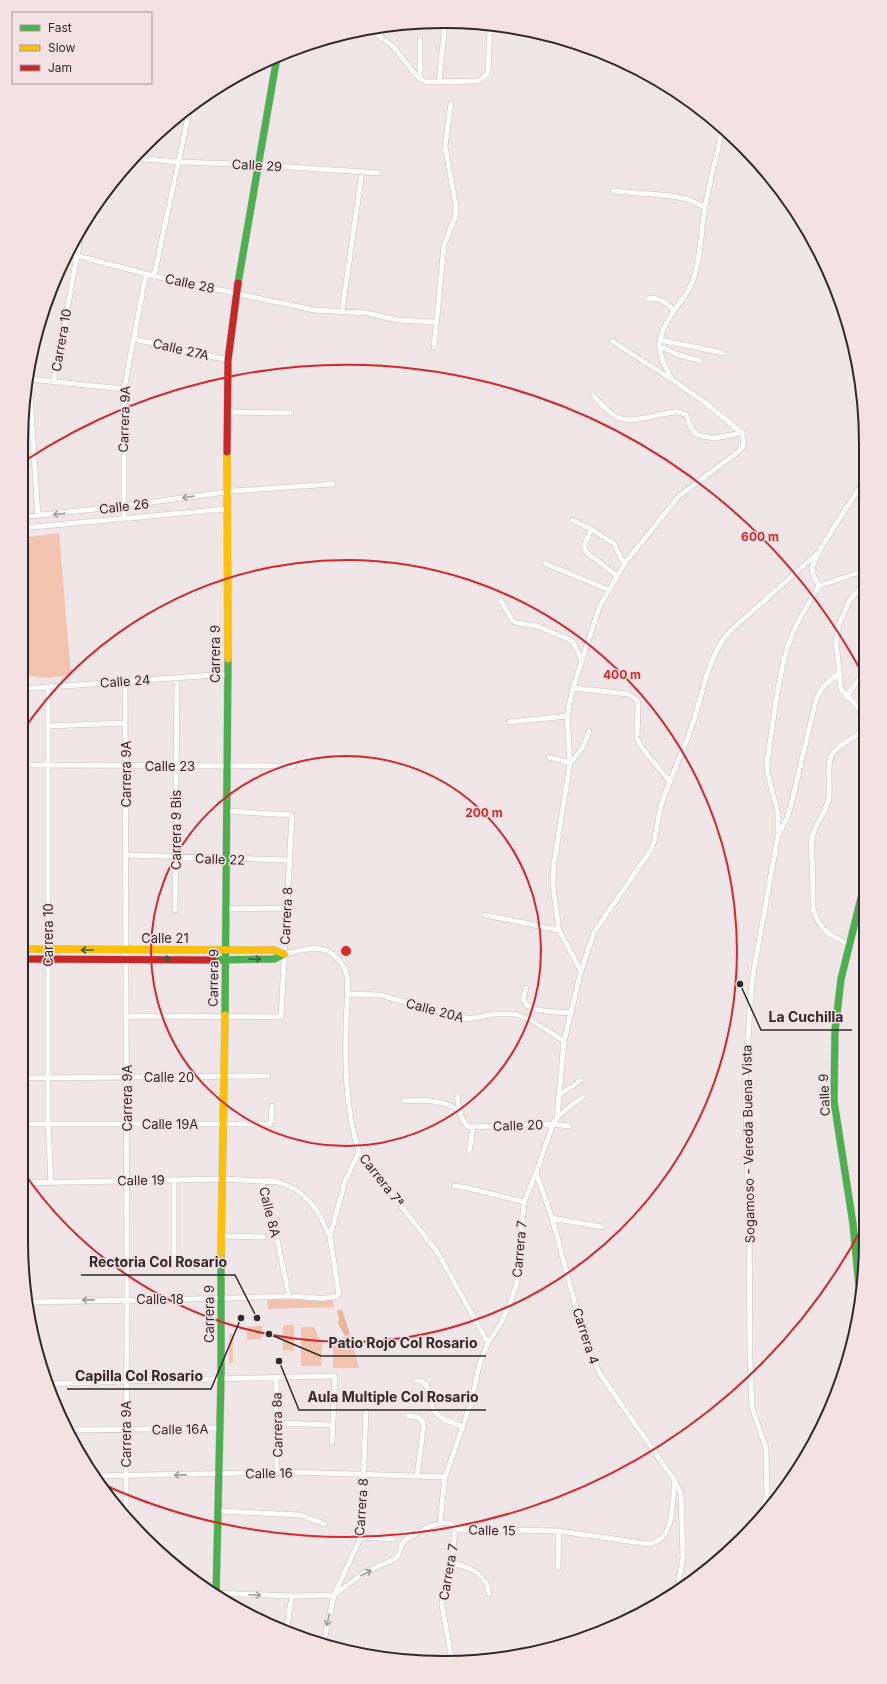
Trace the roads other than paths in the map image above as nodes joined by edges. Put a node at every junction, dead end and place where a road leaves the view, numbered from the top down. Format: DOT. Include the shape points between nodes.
graph roads {
  1 [pos="444,28"];
  2 [pos="490,31"];
  3 [pos="381,33"];
  4 [pos="376,34"];
  5 [pos="380,37"];
  6 [pos="420,40"];
  7 [pos="276,64"];
  8 [pos="420,79"];
  9 [pos="439,82"];
  10 [pos="451,103"];
  11 [pos="188,116"];
  12 [pos="721,135"];
  13 [pos="142,159"];
  14 [pos="179,162"];
  15 [pos="260,164"];
  16 [pos="362,172"];
  17 [pos="379,173"];
  18 [pos="614,192"];
  19 [pos="705,207"];
  20 [pos="78,248"];
  21 [pos="76,255"];
  22 [pos="146,274"];
  23 [pos="154,276"];
  24 [pos="236,293"];
  25 [pos="648,299"];
  26 [pos="674,309"];
  27 [pos="342,311"];
  28 [pos="436,322"];
  29 [pos="134,339"];
  30 [pos="660,340"];
  31 [pos="612,341"];
  32 [pos="660,346"];
  33 [pos="434,347"];
  34 [pos="723,353"];
  35 [pos="228,360"];
  36 [pos="700,361"];
  37 [pos="33,379"];
  38 [pos="671,379"];
  39 [pos="54,380"];
  40 [pos="124,389"];
  41 [pos="593,395"];
  42 [pos="30,407"];
  43 [pos="228,412"];
  44 [pos="291,413"];
  45 [pos="742,433"];
  46 [pos="333,484"];
  47 [pos="859,489"];
  48 [pos="226,492"];
  49 [pos="123,506"];
  50 [pos="226,509"];
  51 [pos="38,516"];
  52 [pos="28,517"];
  53 [pos="124,519"];
  54 [pos="572,520"];
  55 [pos="28,527"];
  56 [pos="590,529"];
  57 [pos="819,552"];
  58 [pos="544,564"];
  59 [pos="624,564"];
  60 [pos="859,572"];
  61 [pos="617,576"];
  62 [pos="819,586"];
  63 [pos="859,589"];
  64 [pos="609,590"];
  65 [pos="501,601"];
  66 [pos="582,661"];
  67 [pos="228,674"];
  68 [pos="838,674"];
  69 [pos="177,678"];
  70 [pos="859,678"];
  71 [pos="125,680"];
  72 [pos="48,687"];
  73 [pos="573,688"];
  74 [pos="28,689"];
  75 [pos="846,696"];
  76 [pos="859,709"];
  77 [pos="567,716"];
  78 [pos="509,722"];
  79 [pos="126,723"];
  80 [pos="48,726"];
  81 [pos="589,731"];
  82 [pos="859,733"];
  83 [pos="548,757"];
  84 [pos="570,763"];
  85 [pos="28,765"];
  86 [pos="48,765"];
  87 [pos="126,766"];
  88 [pos="176,766"];
  89 [pos="227,766"];
  90 [pos="294,766"];
  91 [pos="670,782"];
  92 [pos="226,811"];
  93 [pos="778,834"];
  94 [pos="126,855"];
  95 [pos="176,857"];
  96 [pos="226,859"];
  97 [pos="289,860"];
  98 [pos="859,906"];
  99 [pos="287,908"];
  100 [pos="225,909"];
  101 [pos="176,910"];
  102 [pos="485,915"];
  103 [pos="559,930"];
  104 [pos="849,944"];
  105 [pos="28,950"];
  106 [pos="48,950"];
  107 [pos="126,950"];
  108 [pos="225,950"];
  109 [pos="284,954"];
  110 [pos="28,959"];
  111 [pos="48,959"];
  112 [pos="126,959"];
  113 [pos="225,960"];
  114 [pos="581,971"];
  115 [pos="526,988"];
  116 [pos="348,994"];
  117 [pos="572,1012"];
  118 [pos="126,1016"];
  119 [pos="224,1018"];
  120 [pos="564,1041"];
  121 [pos="268,1076"];
  122 [pos="127,1077"];
  123 [pos="224,1077"];
  124 [pos="28,1078"];
  125 [pos="48,1078"];
  126 [pos="581,1080"];
  127 [pos="457,1095"];
  128 [pos="558,1096"];
  129 [pos="583,1097"];
  130 [pos="404,1102"];
  131 [pos="272,1106"];
  132 [pos="459,1110"];
  133 [pos="557,1118"];
  134 [pos="28,1124"];
  135 [pos="48,1124"];
  136 [pos="127,1124"];
  137 [pos="553,1124"];
  138 [pos="224,1125"];
  139 [pos="569,1126"];
  140 [pos="470,1127"];
  141 [pos="360,1152"];
  142 [pos="469,1152"];
  143 [pos="536,1173"];
  144 [pos="223,1179"];
  145 [pos="127,1180"];
  146 [pos="174,1180"];
  147 [pos="261,1180"];
  148 [pos="28,1183"];
  149 [pos="51,1183"];
  150 [pos="454,1186"];
  151 [pos="524,1202"];
  152 [pos="552,1218"];
  153 [pos="602,1226"];
  154 [pos="222,1236"];
  155 [pos="264,1237"];
  156 [pos="330,1237"];
  157 [pos="174,1259"];
  158 [pos="858,1271"];
  159 [pos="289,1296"];
  160 [pos="127,1299"];
  161 [pos="220,1299"];
  162 [pos="33,1302"];
  163 [pos="488,1343"];
  164 [pos="276,1377"];
  165 [pos="221,1379"];
  166 [pos="126,1381"];
  167 [pos="416,1381"];
  168 [pos="54,1384"];
  169 [pos="366,1411"];
  170 [pos="407,1416"];
  171 [pos="278,1423"];
  172 [pos="332,1425"];
  173 [pos="462,1426"];
  174 [pos="220,1428"];
  175 [pos="126,1429"];
  176 [pos="74,1430"];
  177 [pos="332,1443"];
  178 [pos="277,1473"];
  179 [pos="219,1474"];
  180 [pos="126,1475"];
  181 [pos="364,1475"];
  182 [pos="101,1476"];
  183 [pos="417,1476"];
  184 [pos="445,1477"];
  185 [pos="675,1480"];
  186 [pos="765,1503"];
  187 [pos="126,1508"];
  188 [pos="218,1511"];
  189 [pos="440,1522"];
  190 [pos="325,1524"];
  191 [pos="455,1529"];
  192 [pos="559,1531"];
  193 [pos="361,1537"];
  194 [pos="394,1539"];
  195 [pos="452,1563"];
  196 [pos="558,1568"];
  197 [pos="678,1583"];
  198 [pos="215,1587"];
  199 [pos="227,1594"];
  200 [pos="489,1594"];
  201 [pos="334,1595"];
  202 [pos="292,1596"];
  203 [pos="287,1625"];
  204 [pos="324,1638"];
  205 [pos="451,1656"];
  1 -- 9 [label="street"];
  2 -- 9 [label="street" via="488,72 485,76 477,81"];
  3 -- 5 [label="street"];
  4 -- 5 [label="street"];
  5 -- 8 [label="street" via="393,46"];
  6 -- 8 [label="street"];
  7 -- 15 [label="street, Carrera 9"];
  8 -- 9 [label="street"];
  10 -- 28 [label="street" via="445,146 456,206 455,218 444,245"];
  11 -- 14 [label="street"];
  12 -- 19 [label="street"];
  13 -- 14 [label="street, Calle 29"];
  14 -- 15 [label="street, Calle 29"];
  14 -- 23 [label="street"];
  15 -- 16 [label="street, Calle 29"];
  15 -- 24 [label="street, Carrera 9"];
  16 -- 17 [label="street, Calle 29"];
  16 -- 27 [label="street"];
  18 -- 19 [label="street" via="672,196"];
  19 -- 26 [label="street" via="695,274 690,288"];
  20 -- 21 [label="street, Carrera 10"];
  21 -- 22 [label="street, Calle 28"];
  21 -- 39 [label="street, Carrera 10"];
  22 -- 23 [label="street, Calle 28"];
  22 -- 29 [label="street, Carrera 9A"];
  23 -- 24 [label="street, Calle 28"];
  24 -- 27 [label="street, Calle 28" via="314,310"];
  24 -- 35 [label="street, Carrera 9"];
  25 -- 26 [label="street" via="660,300"];
  26 -- 30 [label="street" via="665,324"];
  27 -- 28 [label="street, Calle 28" via="398,320"];
  28 -- 33 [label="street"];
  29 -- 35 [label="street, Calle 27A"];
  29 -- 40 [label="street, Carrera 9A"];
  30 -- 32 [label="street"];
  30 -- 34 [label="street"];
  31 -- 38 [label="street"];
  32 -- 36 [label="street"];
  32 -- 38 [label="street" via="662,360"];
  35 -- 43 [label="street, Carrera 9"];
  37 -- 39 [label="street"];
  38 -- 45 [label="street"];
  39 -- 40 [label="street"];
  40 -- 49 [label="street, Carrera 9A"];
  41 -- 45 [label="street" via="608,412 624,420 678,412 686,415 691,428 698,435 714,438"];
  42 -- 51 [label="street"];
  43 -- 44 [label="street"];
  43 -- 48 [label="street, Carrera 9"];
  45 -- 59 [label="street" via="744,444 738,451 679,496"];
  46 -- 48 [label="street, Calle 26"];
  47 -- 57 [label="street"];
  48 -- 49 [label="street, Calle 26, one-way"];
  48 -- 50 [label="street, Carrera 9"];
  49 -- 51 [label="street, Calle 26, one-way"];
  49 -- 53 [label="street, Carrera 9A"];
  50 -- 53 [label="street, Calle 26"];
  50 -- 67 [label="street, Carrera 9"];
  51 -- 52 [label="street, Calle 26"];
  53 -- 55 [label="street, Calle 26"];
  54 -- 56 [label="street"];
  56 -- 59 [label="street" via="614,544"];
  56 -- 61 [label="street" via="584,547 587,553"];
  57 -- 62 [label="street" via="812,567"];
  57 -- 91 [label="street" via="720,642 693,724"];
  58 -- 64 [label="street"];
  59 -- 61 [label="street"];
  60 -- 62 [label="street"];
  61 -- 64 [label="street"];
  62 -- 93 [label="street, Sogamoso - Vereda Buena Vista" via="793,632 786,651 780,684 767,771 778,814"];
  63 -- 68 [label="street" via="849,601 839,624 836,641"];
  64 -- 66 [label="street" via="599,608"];
  65 -- 66 [label="street" via="516,623 537,626 573,642"];
  66 -- 73 [label="street"];
  67 -- 69 [label="street, Calle 24"];
  67 -- 89 [label="street, Carrera 9"];
  68 -- 75 [label="street" via="841,690"];
  68 -- 93 [label="street" via="822,687 816,700 791,805"];
  69 -- 71 [label="street, Calle 24"];
  69 -- 88 [label="street, Carrera 9 Bis"];
  70 -- 75 [label="street"];
  71 -- 72 [label="street, Calle 24"];
  71 -- 79 [label="street, Carrera 9A"];
  72 -- 74 [label="street, Calle 24"];
  72 -- 80 [label="street, Carrera 10"];
  73 -- 77 [label="street"];
  73 -- 91 [label="street" via="628,694 637,700 637,738"];
  75 -- 76 [label="street"];
  77 -- 78 [label="street"];
  77 -- 84 [label="street"];
  79 -- 80 [label="street"];
  79 -- 87 [label="street, Carrera 9A"];
  80 -- 86 [label="street, Carrera 10"];
  81 -- 84 [label="street" via="584,747"];
  82 -- 104 [label="street" via="831,756 828,764 829,797 815,826 812,840 813,909 822,929 835,939"];
  83 -- 84 [label="street"];
  84 -- 103 [label="street" via="554,863 554,894"];
  85 -- 86 [label="street, Calle 23"];
  86 -- 87 [label="street, Calle 23"];
  86 -- 106 [label="street, Carrera 10"];
  87 -- 88 [label="street, Calle 23"];
  87 -- 94 [label="street, Carrera 9A"];
  88 -- 89 [label="street, Calle 23"];
  88 -- 95 [label="street, Carrera 9 Bis"];
  89 -- 90 [label="street, Calle 23"];
  89 -- 92 [label="street, Carrera 9"];
  91 -- 114 [label="street" via="651,850 594,932"];
  92 -- 96 [label="street, Carrera 9"];
  92 -- 97 [label="street, Carrera 8" via="292,814"];
  93 -- 186 [label="street, Sogamoso - Vereda Buena Vista" via="752,981 745,1082 750,1211 752,1408 766,1448 767,1495"];
  94 -- 95 [label="street, Calle 22"];
  94 -- 107 [label="street, Carrera 9A"];
  95 -- 96 [label="street, Calle 22"];
  95 -- 101 [label="street, Carrera 9 Bis"];
  96 -- 97 [label="street, Calle 22"];
  96 -- 100 [label="street, Carrera 9"];
  97 -- 99 [label="street, Carrera 8"];
  98 -- 104 [label="street, Calle 9"];
  99 -- 100 [label="street"];
  99 -- 109 [label="street, Carrera 8"];
  100 -- 108 [label="street, Carrera 9"];
  102 -- 103 [label="street"];
  103 -- 114 [label="street"];
  104 -- 158 [label="street, Calle 9" via="835,1031 834,1101"];
  105 -- 106 [label="street, Calle 21"];
  107 -- 106 [label="street, Calle 21, one-way"];
  106 -- 111 [label="street, Carrera 10"];
  107 -- 108 [label="street, Calle 21"];
  107 -- 112 [label="street, Carrera 9A"];
  108 -- 109 [label="street, Calle 21" via="274,950"];
  108 -- 113 [label="street, Carrera 9"];
  113 -- 109 [label="street, Calle 21, one-way" via="274,959"];
  109 -- 116 [label="street, Carrera 7ª" via="317,948 333,954 345,970"];
  109 -- 119 [label="street, Carrera 8" via="281,1017"];
  110 -- 111 [label="street, Calle 21"];
  111 -- 112 [label="street, Calle 21"];
  111 -- 125 [label="street, Carrera 10"];
  112 -- 113 [label="street, Calle 21, one-way"];
  112 -- 118 [label="street, Carrera 9A"];
  113 -- 119 [label="street, Carrera 9"];
  114 -- 117 [label="street"];
  115 -- 117 [label="street" via="524,1002 527,1005 557,1014"];
  116 -- 120 [label="street, Calle 20A" via="380,995 468,1020 495,1014 514,1014 531,1020"];
  116 -- 141 [label="street, Carrera 7ª" via="345,1058 347,1090 354,1134"];
  117 -- 120 [label="street"];
  118 -- 119 [label="street"];
  118 -- 122 [label="street, Carrera 9A"];
  119 -- 123 [label="street, Carrera 9"];
  120 -- 128 [label="street"];
  121 -- 123 [label="street, Calle 20"];
  122 -- 123 [label="street, Calle 20"];
  122 -- 125 [label="street, Calle 20"];
  122 -- 136 [label="street, Carrera 9A"];
  123 -- 138 [label="street, Carrera 9"];
  124 -- 125 [label="street, Calle 20"];
  125 -- 135 [label="street, Carrera 10"];
  126 -- 128 [label="street"];
  127 -- 132 [label="street"];
  128 -- 133 [label="street"];
  129 -- 133 [label="street, Carrera 7"];
  130 -- 132 [label="street" via="422,1100 448,1103"];
  131 -- 138 [label="street, Calle 19A" via="271,1124"];
  132 -- 140 [label="street" via="463,1122"];
  133 -- 137 [label="street, Carrera 7"];
  134 -- 135 [label="street, Calle 19A"];
  135 -- 136 [label="street, Calle 19A"];
  135 -- 149 [label="street, Carrera 10"];
  136 -- 138 [label="street, Calle 19A"];
  136 -- 145 [label="street, Carrera 9A"];
  137 -- 139 [label="street, Calle 20"];
  137 -- 140 [label="street, Calle 20"];
  137 -- 143 [label="street, Carrera 7"];
  138 -- 144 [label="street, Carrera 9"];
  140 -- 142 [label="street"];
  141 -- 156 [label="street" via="345,1181"];
  141 -- 163 [label="street, Carrera 7ª" via="438,1253"];
  143 -- 151 [label="street, Carrera 7"];
  143 -- 152 [label="street, Carrera 4"];
  144 -- 146 [label="street, Calle 19"];
  144 -- 147 [label="street, Calle 19"];
  144 -- 154 [label="street, Carrera 9"];
  145 -- 146 [label="street, Calle 19"];
  145 -- 149 [label="street, Calle 19"];
  145 -- 160 [label="street, Carrera 9A"];
  146 -- 157 [label="street"];
  147 -- 156 [label="street" via="279,1182 297,1190 320,1214"];
  147 -- 159 [label="street, Calle 8A"];
  148 -- 149 [label="street, Calle 19"];
  150 -- 151 [label="street"];
  151 -- 163 [label="street, Carrera 7" via="517,1282 507,1311"];
  152 -- 153 [label="street"];
  152 -- 185 [label="street, Carrera 4" via="592,1359"];
  154 -- 155 [label="street"];
  154 -- 161 [label="street, Carrera 9"];
  156 -- 159 [label="street, Calle 18" via="339,1295 332,1298"];
  159 -- 161 [label="street, Calle 18"];
  160 -- 161 [label="street, Calle 18"];
  160 -- 162 [label="street, Calle 18, one-way"];
  160 -- 166 [label="street, Carrera 9A"];
  161 -- 165 [label="street, Carrera 9"];
  163 -- 173 [label="street, Carrera 7" via="479,1365 472,1400"];
  164 -- 165 [label="street"];
  164 -- 171 [label="street, Carrera 8a"];
  164 -- 172 [label="street" via="335,1376"];
  165 -- 166 [label="street"];
  165 -- 174 [label="street, Carrera 9"];
  166 -- 168 [label="street"];
  166 -- 175 [label="street, Carrera 9A"];
  167 -- 173 [label="street" via="422,1381 427,1386 432,1405 440,1418"];
  169 -- 181 [label="street, Carrera 8"];
  170 -- 183 [label="street" via="418,1417 424,1423"];
  171 -- 172 [label="street"];
  171 -- 178 [label="street, Carrera 8a"];
  172 -- 177 [label="street"];
  173 -- 184 [label="street, Carrera 7"];
  174 -- 175 [label="street, Calle 16A"];
  174 -- 179 [label="street, Carrera 9"];
  175 -- 176 [label="street, Calle 16A"];
  175 -- 180 [label="street, Carrera 9A"];
  178 -- 179 [label="street, Calle 16"];
  178 -- 181 [label="street, Calle 16"];
  179 -- 180 [label="street, Calle 16, one-way"];
  179 -- 188 [label="street, Carrera 9"];
  180 -- 182 [label="street, Calle 16"];
  180 -- 187 [label="street, Carrera 9A"];
  181 -- 183 [label="street, Calle 16"];
  181 -- 193 [label="street, Carrera 8"];
  183 -- 184 [label="street, Calle 16"];
  184 -- 189 [label="street, Carrera 7"];
  185 -- 192 [label="street, Calle 15" via="670,1519 665,1535 657,1542 649,1544"];
  185 -- 197 [label="street, Carrera 4" via="681,1494 683,1558"];
  188 -- 190 [label="street" via="300,1515"];
  188 -- 198 [label="street, Carrera 9"];
  189 -- 191 [label="street, Calle 15" via="448,1522"];
  201 -- 189 [label="street, one-way" via="364,1572 395,1559 405,1540"];
  191 -- 192 [label="street, Calle 15"];
  191 -- 195 [label="street, Carrera 7"];
  192 -- 196 [label="street"];
  193 -- 194 [label="street"];
  193 -- 201 [label="street, Carrera 8"];
  195 -- 200 [label="street" via="480,1574 488,1586"];
  195 -- 205 [label="street, Carrera 7" via="442,1598"];
  199 -- 202 [label="street, one-way"];
  201 -- 202 [label="street"];
  201 -- 204 [label="street, Carrera 8, one-way"];
  202 -- 203 [label="street"];
}
